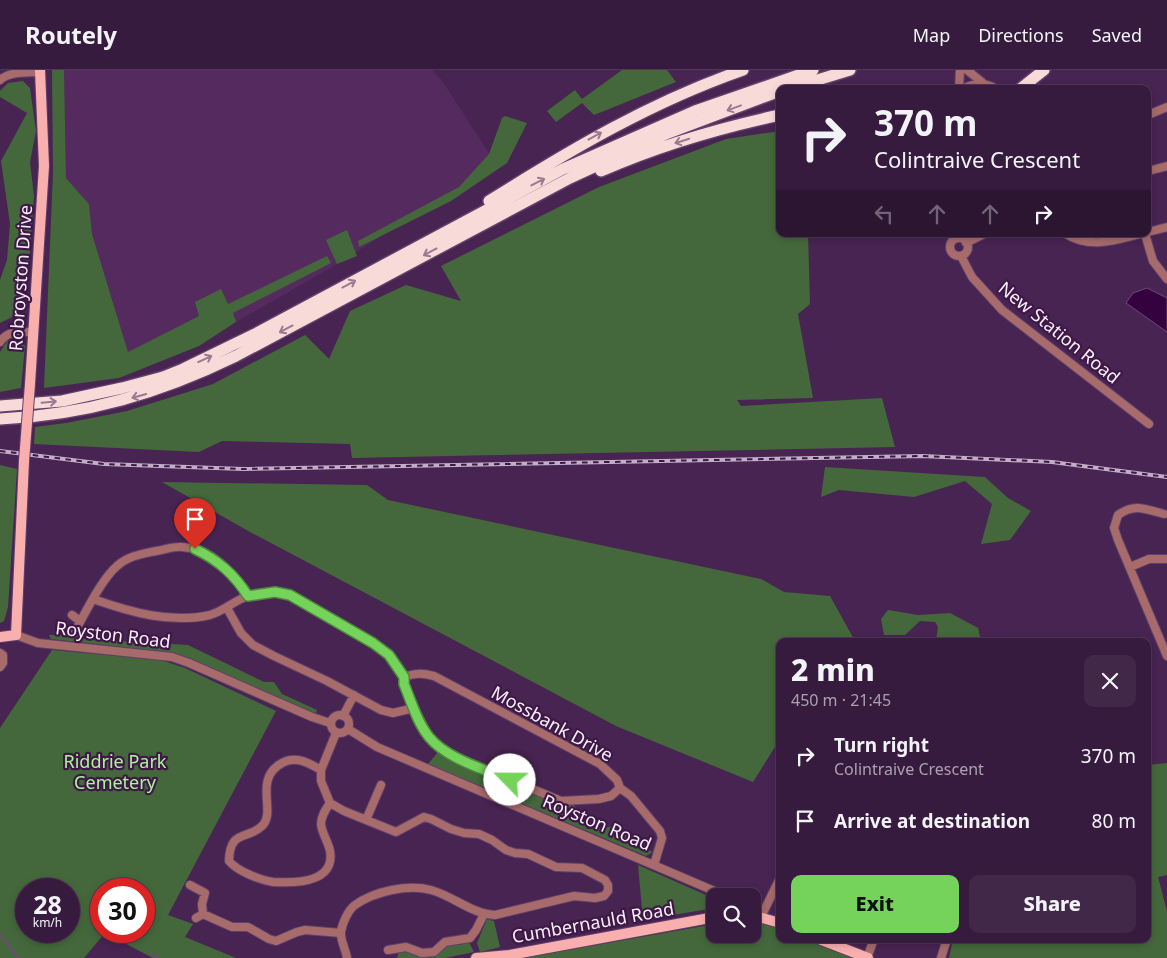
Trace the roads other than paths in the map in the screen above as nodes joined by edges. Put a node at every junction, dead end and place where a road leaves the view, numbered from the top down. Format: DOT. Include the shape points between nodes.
graph roads {
  1 [pos="743,70"];
  2 [pos="813,70"];
  3 [pos="850,70"];
  4 [pos="960,70"];
  5 [pos="967,70"];
  6 [pos="1044,70"];
  7 [pos="40,71"];
  8 [pos="0,80"];
  9 [pos="985,84"];
  10 [pos="801,85"];
  11 [pos="959,85"];
  12 [pos="970,85"];
  13 [pos="1025,85"];
  14 [pos="776,92"];
  15 [pos="1167,107"];
  16 [pos="1151,114"];
  17 [pos="776,116"];
  18 [pos="1167,166"];
  19 [pos="1151,170"];
  20 [pos="1167,227"];
  21 [pos="1151,232"];
  22 [pos="978,237"];
  23 [pos="1071,237"];
  24 [pos="1127,237"];
  25 [pos="1147,237"];
  26 [pos="452,240"];
  27 [pos="966,243"];
  28 [pos="405,254"];
  29 [pos="960,256"];
  30 [pos="1167,279"];
  31 [pos="33,332"];
  32 [pos="0,342"];
  33 [pos="0,406"];
  34 [pos="0,419"];
  35 [pos="1149,424"];
  36 [pos="1164,514"];
  37 [pos="1167,559"];
  38 [pos="1130,567"];
  39 [pos="248,596"];
  40 [pos="93,599"];
  41 [pos="227,608"];
  42 [pos="72,615"];
  43 [pos="80,621"];
  44 [pos="74,630"];
  45 [pos="16,635"];
  46 [pos="0,637"];
  47 [pos="0,653"];
  48 [pos="1167,656"];
  49 [pos="0,667"];
  50 [pos="404,677"];
  51 [pos="354,695"];
  52 [pos="414,708"];
  53 [pos="344,716"];
  54 [pos="330,722"];
  55 [pos="348,729"];
  56 [pos="336,733"];
  57 [pos="321,770"];
  58 [pos="381,785"];
  59 [pos="620,788"];
  60 [pos="330,803"];
  61 [pos="366,820"];
  62 [pos="654,865"];
  63 [pos="190,885"];
  64 [pos="776,885"];
  65 [pos="707,888"];
  66 [pos="761,909"];
  67 [pos="484,914"];
  68 [pos="761,917"];
  69 [pos="706,919"];
  70 [pos="776,922"];
  71 [pos="341,933"];
  72 [pos="829,943"];
  73 [pos="873,943"];
  74 [pos="946,943"];
  75 [pos="388,950"];
  76 [pos="347,958"];
  77 [pos="476,958"];
  78 [pos="867,958"];
  79 [pos="941,958"];
  28 -- 1 [label="highway, one-way" via="619,123 699,86"];
  28 -- 2 [label="highway, one-way" via="624,141 695,110"];
  3 -- 10 [label="highway"];
  4 -- 11 [label="street"];
  5 -- 9 [label="street"];
  6 -- 13 [label="highway"];
  7 -- 8 [label="street"];
  7 -- 31 [label="main road, Robroyston Drive" via="44,166"];
  9 -- 12 [label="street"];
  14 -- 26 [label="highway, one-way" via="622,153"];
  15 -- 16 [label="street"];
  17 -- 26 [label="highway, one-way" via="703,134 630,159"];
  18 -- 19 [label="street"];
  20 -- 21 [label="street"];
  22 -- 27 [label="street"];
  23 -- 24 [label="street" via="1090,243"];
  25 -- 30 [label="street" via="1153,261"];
  26 -- 34 [label="highway, one-way" via="236,356 179,382 100,406 43,416"];
  27 -- 29 [label="street" via="967,251"];
  27 -- 29 [label="street" via="956,239 951,245 953,253"];
  33 -- 28 [label="highway, one-way" via="62,401 163,377 226,349"];
  29 -- 35 [label="street, New Station Road" via="972,277 1002,310"];
  31 -- 32 [label="street" via="14,332"];
  31 -- 45 [label="main road, Robroyston Drive, bridge"];
  36 -- 38 [label="street" via="1138,507 1118,515 1114,528"];
  37 -- 38 [label="street" via="1149,559"];
  38 -- 48 [label="street"];
  39 -- 40 [label="street" via="228,569 212,557 181,547 134,555 109,574"];
  39 -- 41 [label="street"];
  39 -- 50 [label="street" via="275,592 290,595 373,643 389,655"];
  40 -- 41 [label="street" via="124,610 162,617 190,617"];
  40 -- 43 [label="street"];
  41 -- 51 [label="street" via="253,645"];
  42 -- 43 [label="street"];
  43 -- 44 [label="street"];
  45 -- 46 [label="main road, Royston Road"];
  45 -- 54 [label="street, Royston Road" via="38,643 172,657 312,718"];
  47 -- 49 [label="street" via="3,655"];
  50 -- 52 [label="street"];
  50 -- 59 [label="street, Mossbank Drive" via="424,673 434,676 600,764 617,780"];
  51 -- 52 [label="street" via="393,713"];
  51 -- 53 [label="street"];
  52 -- 59 [label="street" via="429,737 447,753 545,796 560,801 599,799 611,796"];
  53 -- 54 [label="street" via="337,716"];
  53 -- 55 [label="street"];
  54 -- 56 [label="street"];
  55 -- 56 [label="street"];
  55 -- 62 [label="street, Royston Road" via="377,747"];
  56 -- 57 [label="street"];
  57 -- 60 [label="street" via="321,781"];
  57 -- 60 [label="street" via="295,759 274,767 265,793 268,815 263,825 237,838 232,844 229,860 234,867 272,882 317,877 329,866 328,840 321,824"];
  58 -- 61 [label="street"];
  59 -- 62 [label="street, Mossbank Drive" via="631,796 660,831 662,838"];
  60 -- 61 [label="street"];
  61 -- 67 [label="street" via="396,832 424,817 451,829 479,834 506,850 528,854 556,867 582,868 605,880 608,885 604,896 574,896 504,913"];
  62 -- 65 [label="street, Royston Road"];
  63 -- 71 [label="street" via="205,893 200,916 232,927 248,927 269,939 276,941 306,930"];
  64 -- 66 [label="street"];
  67 -- 71 [label="street" via="432,890 415,887 377,894 353,906"];
  67 -- 75 [label="street" via="470,938 445,942 434,952 422,953 406,947"];
  68 -- 70 [label="main road"];
  69 -- 77 [label="main road, Cumbernauld Road" via="510,955"];
  71 -- 76 [label="street"];
  72 -- 78 [label="main road"];
  73 -- 78 [label="street"];
  74 -- 79 [label="street"];
}
